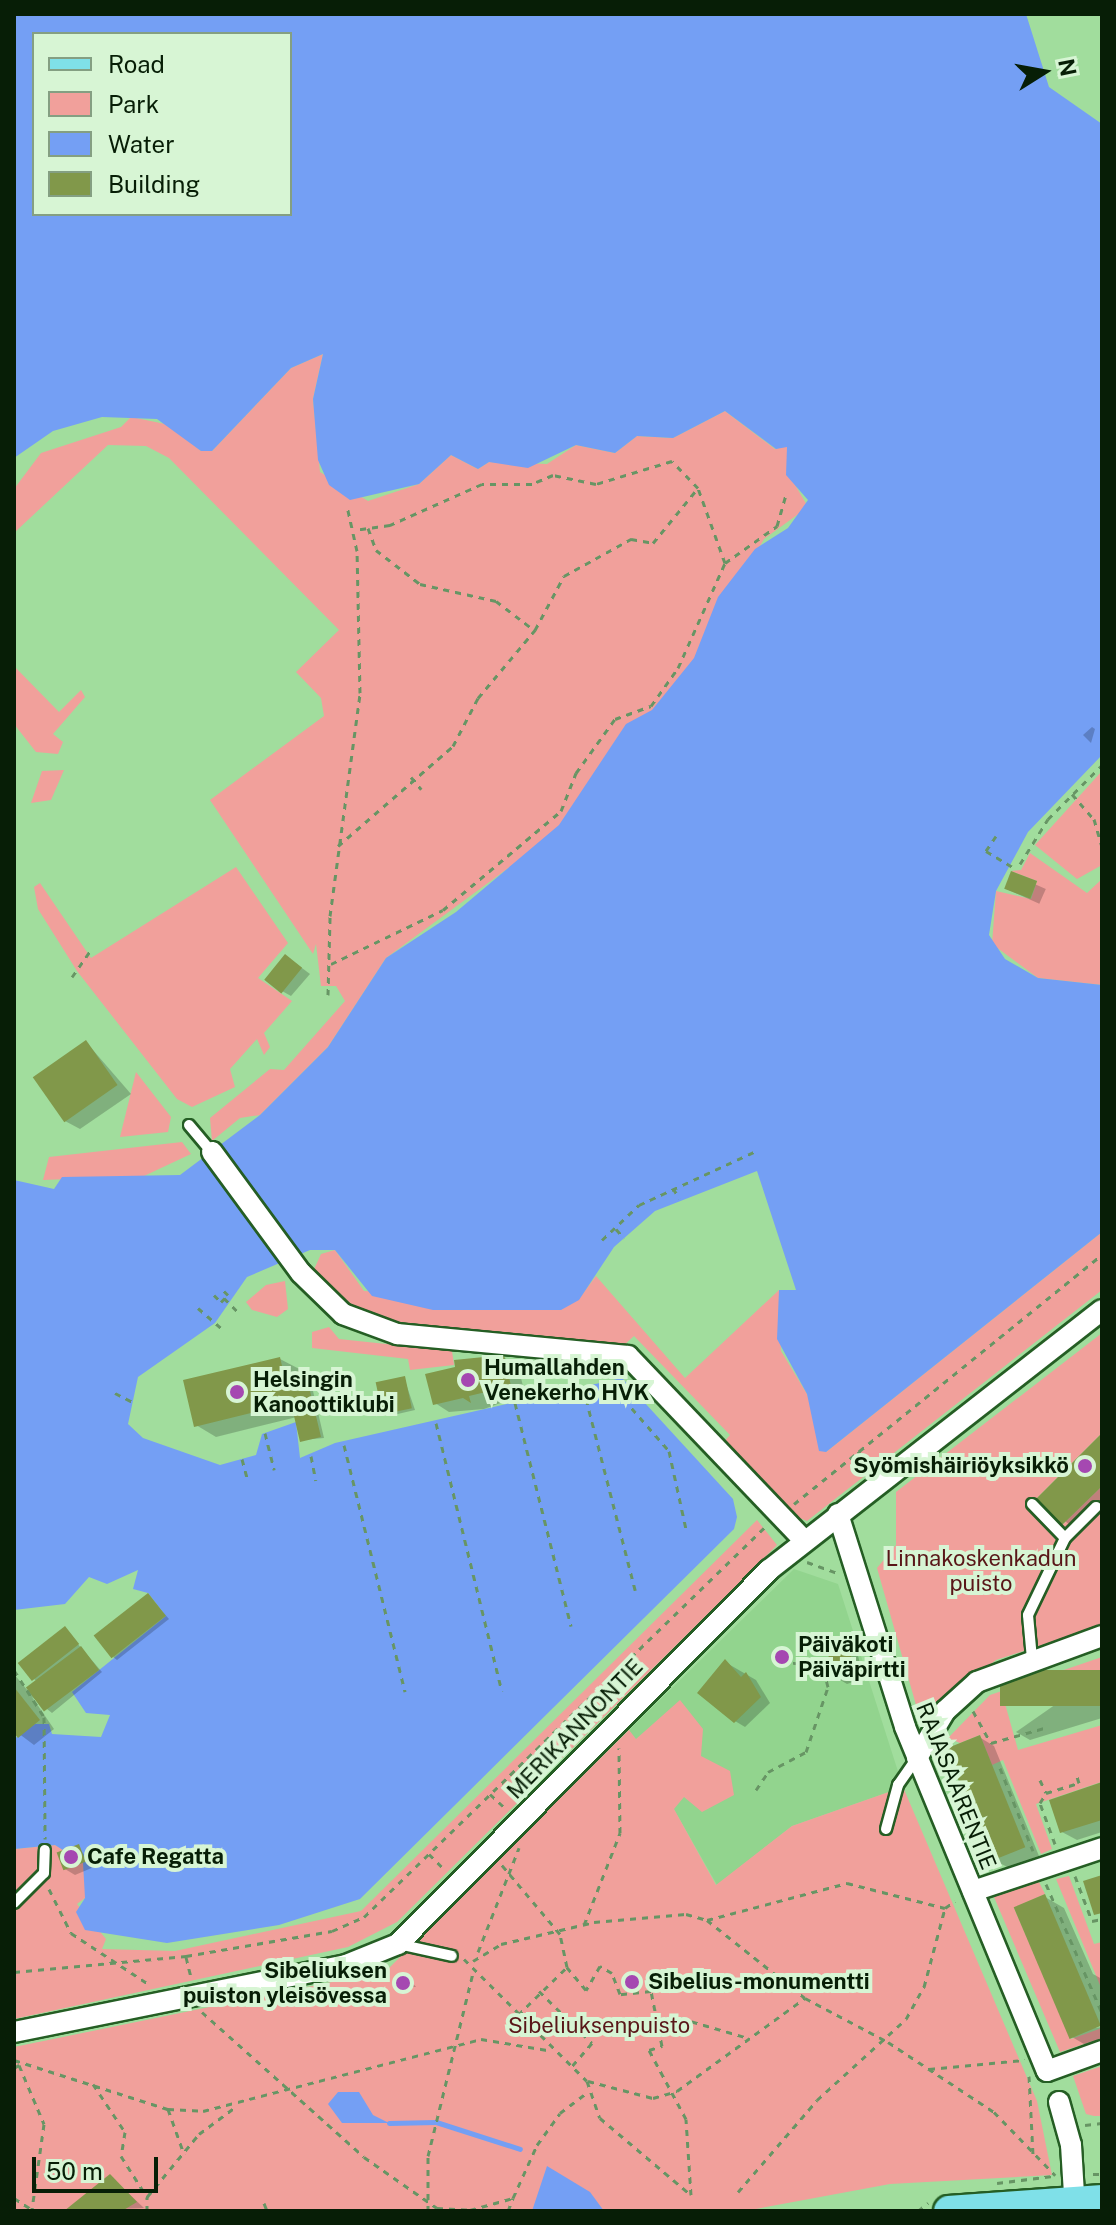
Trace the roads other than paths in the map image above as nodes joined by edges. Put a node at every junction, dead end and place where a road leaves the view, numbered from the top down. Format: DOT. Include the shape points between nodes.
graph roads {
  1 [pos="189,1125"];
  2 [pos="212,1152"];
  3 [pos="1102,1310"];
  4 [pos="1032,1504"];
  5 [pos="1096,1507"];
  6 [pos="838,1514"];
  7 [pos="1065,1538"];
  8 [pos="797,1547"];
  9 [pos="1102,1636"];
  10 [pos="1032,1659"];
  11 [pos="917,1758"];
  12 [pos="886,1829"];
  13 [pos="1102,1848"];
  14 [pos="45,1850"];
  15 [pos="973,1891"];
  16 [pos="14,1903"];
  17 [pos="398,1944"];
  18 [pos="452,1956"];
  19 [pos="14,2032"];
  20 [pos="1102,2051"];
  21 [pos="1059,2102"];
  22 [pos="1085,2196"];
  23 [pos="949,2211"];
  1 -- 2 [label="lane"];
  2 -- 8 [label="street" via="301,1273 343,1314 397,1334 628,1356 780,1515"];
  3 -- 6 [label="street, MERIKANNONTIE"];
  4 -- 7 [label="lane"];
  5 -- 7 [label="lane"];
  6 -- 8 [label="street, MERIKANNONTIE"];
  6 -- 11 [label="street, RAJASAARENTIE"];
  7 -- 10 [label="lane" via="1028,1615"];
  8 -- 17 [label="street, MERIKANNONTIE"];
  9 -- 10 [label="street"];
  10 -- 11 [label="street" via="960,1696"];
  11 -- 12 [label="lane" via="898,1785"];
  11 -- 15 [label="street, RAJASAARENTIE"];
  13 -- 15 [label="street"];
  14 -- 16 [label="lane" via="44,1873"];
  15 -- 20 [label="street, RAJASAARENTIE" via="1047,2071"];
  17 -- 18 [label="lane"];
  17 -- 19 [label="street, MERIKANNONTIE" via="346,1965"];
  21 -- 22 [label="street"];
  22 -- 23 [label="main road"];
}
